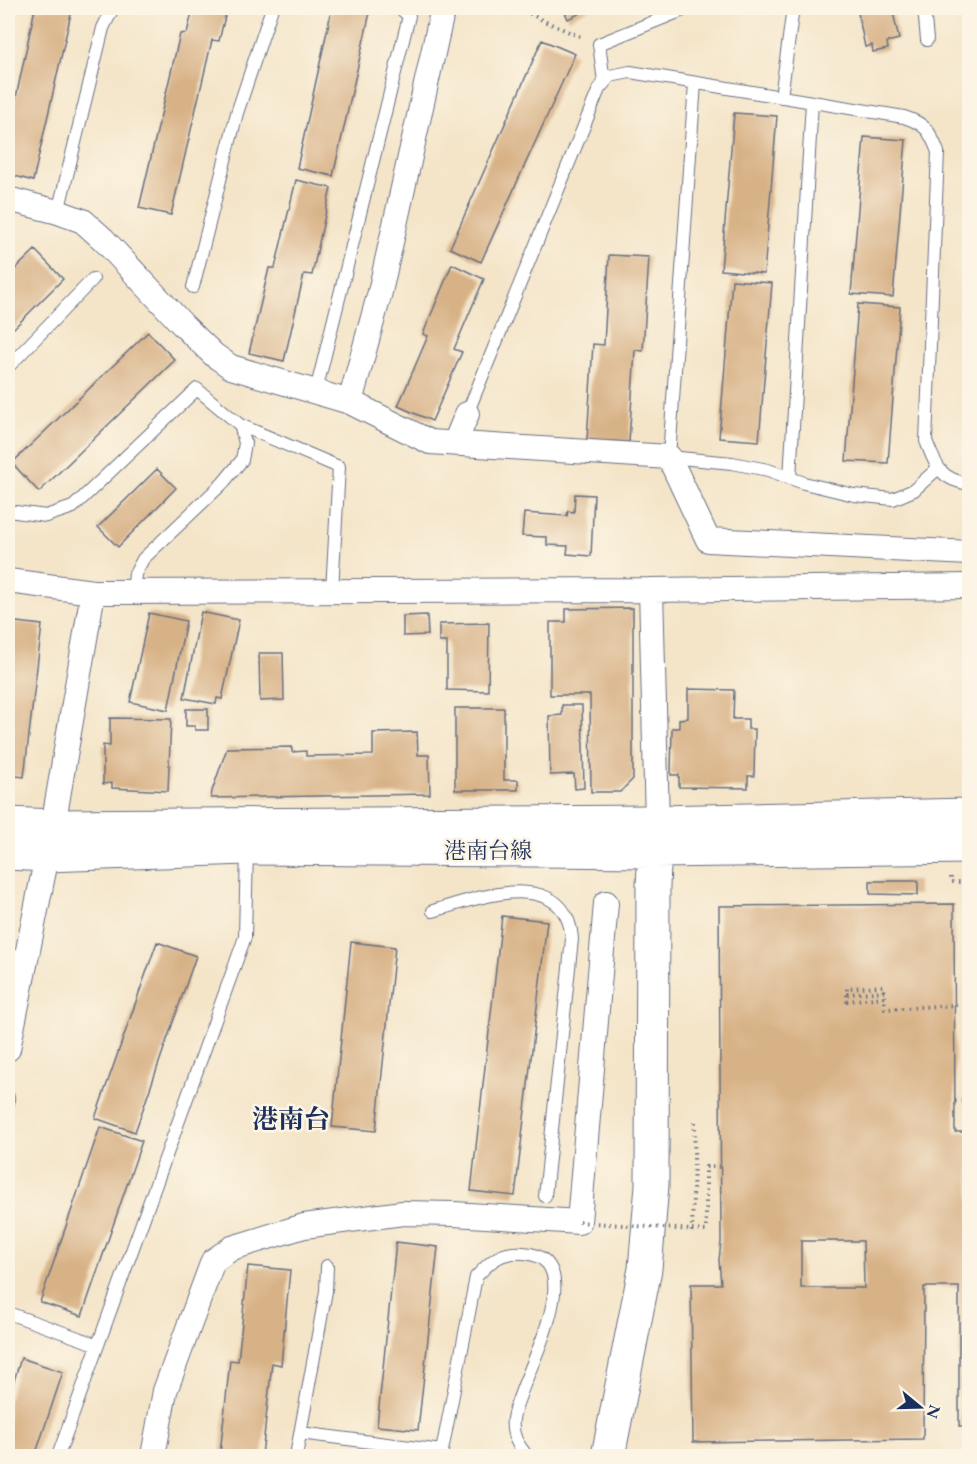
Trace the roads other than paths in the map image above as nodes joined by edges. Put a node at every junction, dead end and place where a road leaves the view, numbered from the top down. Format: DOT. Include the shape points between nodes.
graph roads {
  1 [pos="113,8"];
  2 [pos="272,8"];
  3 [pos="400,8"];
  4 [pos="443,8"];
  5 [pos="688,8"];
  6 [pos="793,8"];
  7 [pos="924,8"];
  8 [pos="927,40"];
  9 [pos="604,82"];
  10 [pos="695,83"];
  11 [pos="781,97"];
  12 [pos="812,102"];
  13 [pos="8,199"];
  14 [pos="58,212"];
  15 [pos="93,279"];
  16 [pos="193,287"];
  17 [pos="8,367"];
  18 [pos="316,391"];
  19 [pos="350,402"];
  20 [pos="467,414"];
  21 [pos="240,425"];
  22 [pos="455,443"];
  23 [pos="669,457"];
  24 [pos="937,469"];
  25 [pos="790,478"];
  26 [pos="969,484"];
  27 [pos="8,511"];
  28 [pos="969,553"];
  29 [pos="8,581"];
  30 [pos="969,586"];
  31 [pos="651,590"];
  32 [pos="332,591"];
  33 [pos="93,592"];
  34 [pos="133,592"];
  35 [pos="969,815"];
  36 [pos="8,824"];
  37 [pos="655,837"];
  38 [pos="49,841"];
  39 [pos="969,847"];
  40 [pos="247,848"];
  41 [pos="8,853"];
  42 [pos="606,903"];
  43 [pos="433,911"];
  44 [pos="8,1049"];
  45 [pos="8,1097"];
  46 [pos="8,1103"];
  47 [pos="544,1196"];
  48 [pos="327,1266"];
  49 [pos="8,1313"];
  50 [pos="98,1345"];
  51 [pos="300,1433"];
  52 [pos="442,1454"];
  53 [pos="58,1456"];
  54 [pos="153,1456"];
  55 [pos="296,1456"];
  56 [pos="527,1456"];
  57 [pos="608,1456"];
  1 -- 14 [label="lane" via="104,28"];
  2 -- 16 [label="lane" via="237,113"];
  3 -- 18 [label="lane" via="409,16"];
  4 -- 19 [label="street" via="380,291"];
  5 -- 9 [label="lane" via="599,44"];
  6 -- 11 [label="lane"];
  7 -- 8 [label="lane"];
  9 -- 10 [label="lane" via="610,76 630,72"];
  9 -- 20 [label="lane"];
  10 -- 11 [label="lane"];
  10 -- 23 [label="lane"];
  11 -- 12 [label="lane"];
  12 -- 24 [label="lane" via="920,122 932,135 938,152 926,441"];
  12 -- 25 [label="lane"];
  13 -- 14 [label="street"];
  14 -- 18 [label="street" via="83,221 183,325 231,367"];
  15 -- 17 [label="lane"];
  18 -- 19 [label="street"];
  19 -- 22 [label="street" via="430,442"];
  20 -- 22 [label="street"];
  21 -- 27 [label="lane" via="197,388 73,507 46,516"];
  21 -- 32 [label="lane" via="339,467"];
  21 -- 34 [label="lane" via="245,443 242,460 143,559 135,574"];
  22 -- 23 [label="street"];
  23 -- 25 [label="lane" via="732,463"];
  23 -- 28 [label="street" via="708,540"];
  24 -- 25 [label="lane" via="914,490 893,499 854,495"];
  24 -- 26 [label="lane" via="957,482"];
  29 -- 33 [label="street"];
  30 -- 31 [label="street"];
  31 -- 32 [label="street"];
  31 -- 37 [label="street"];
  32 -- 34 [label="street"];
  33 -- 34 [label="street"];
  33 -- 38 [label="street"];
  35 -- 37 [label="street, 港南台線"];
  36 -- 38 [label="street, 港南台線"];
  37 -- 38 [label="street, 港南台線"];
  37 -- 39 [label="street, 港南台線"];
  37 -- 40 [label="street, 港南台線"];
  37 -- 57 [label="street" via="652,1185 645,1269"];
  38 -- 40 [label="street, 港南台線"];
  38 -- 41 [label="street, 港南台線"];
  38 -- 44 [label="street"];
  40 -- 50 [label="lane" via="245,937"];
  42 -- 54 [label="street" via="579,1222 403,1213 304,1226 232,1248 213,1261 165,1391"];
  43 -- 47 [label="lane" via="490,894 521,891 546,897 563,910 571,923"];
  45 -- 46 [label="lane"];
  48 -- 51 [label="lane" via="326,1291"];
  49 -- 50 [label="lane"];
  50 -- 53 [label="lane"];
  51 -- 52 [label="lane"];
  51 -- 55 [label="lane"];
  52 -- 56 [label="lane" via="476,1277 490,1261 511,1253 535,1255 550,1266 556,1286 552,1311 512,1420 515,1441"];
}
